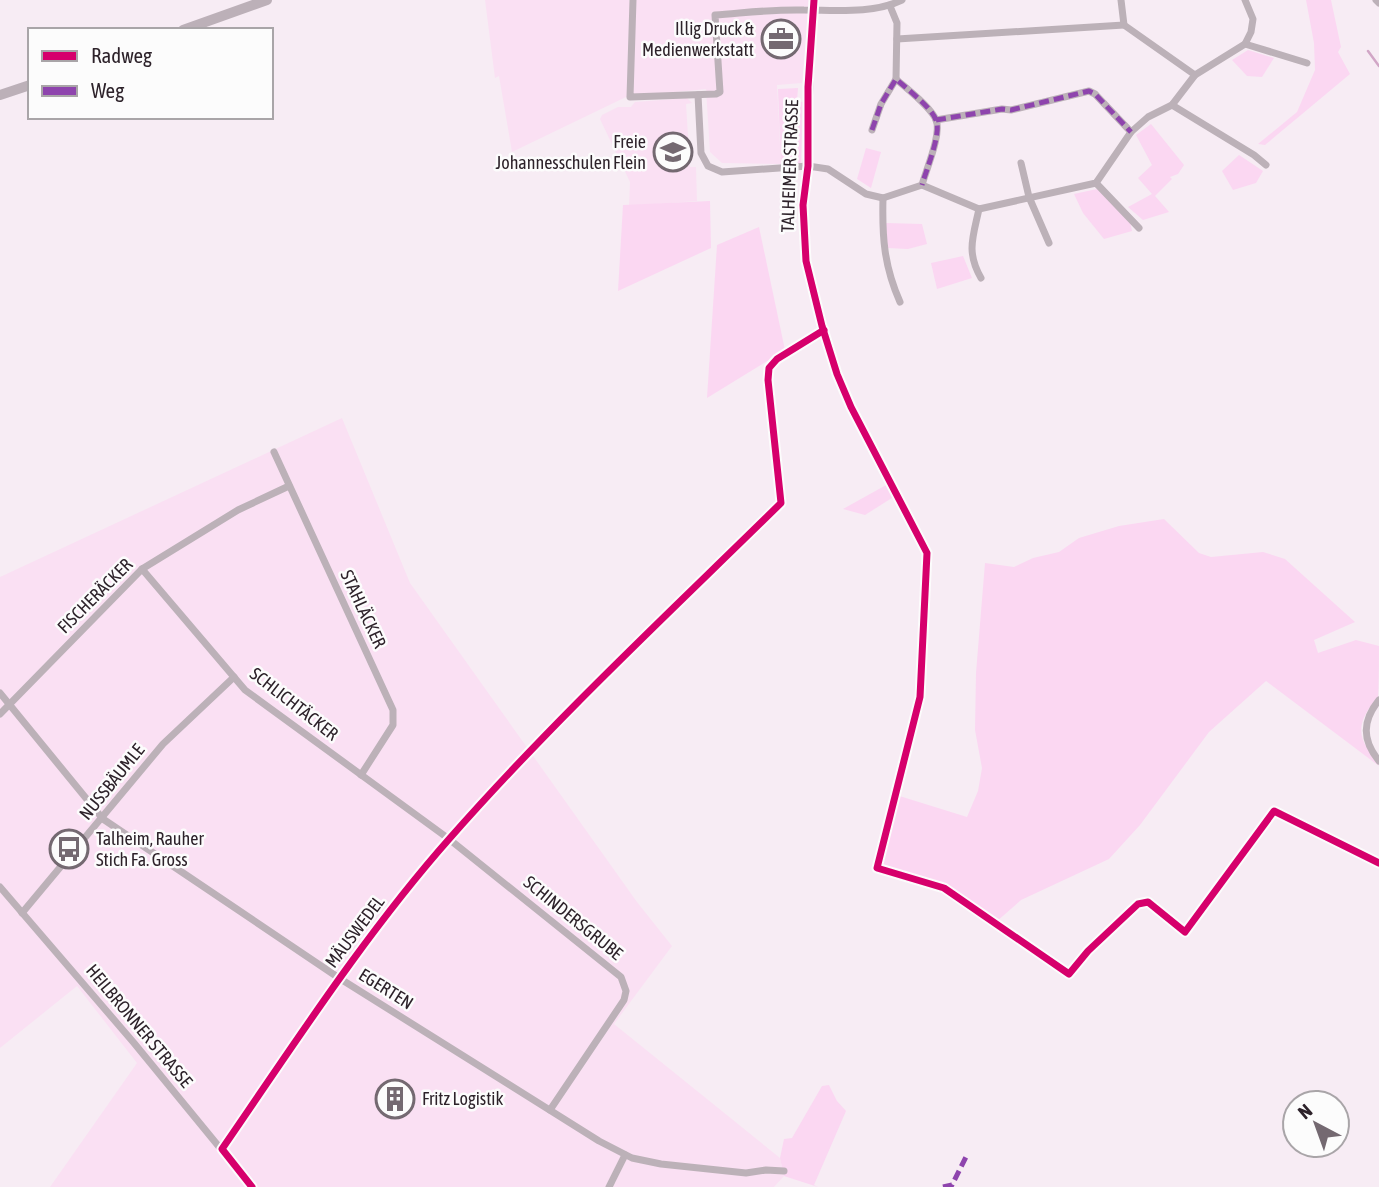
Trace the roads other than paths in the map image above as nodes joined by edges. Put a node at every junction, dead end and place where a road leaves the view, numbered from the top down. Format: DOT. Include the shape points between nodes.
graph roads {
  1 [pos="267,0"];
  2 [pos="633,0"];
  3 [pos="814,0"];
  4 [pos="902,0"];
  5 [pos="1121,0"];
  6 [pos="1245,0"];
  7 [pos="890,6"];
  8 [pos="813,10"];
  9 [pos="1124,25"];
  10 [pos="189,28"];
  11 [pos="897,39"];
  12 [pos="1245,44"];
  13 [pos="1307,63"];
  14 [pos="1195,75"];
  15 [pos="897,79"];
  16 [pos="28,86"];
  17 [pos="0,95"];
  18 [pos="698,95"];
  19 [pos="1172,105"];
  20 [pos="936,120"];
  21 [pos="872,130"];
  22 [pos="1131,132"];
  23 [pos="1021,163"];
  24 [pos="808,166"];
  25 [pos="1266,166"];
  26 [pos="1096,183"];
  27 [pos="922,185"];
  28 [pos="1030,197"];
  29 [pos="883,198"];
  30 [pos="979,209"];
  31 [pos="1139,228"];
  32 [pos="1049,243"];
  33 [pos="981,278"];
  34 [pos="900,302"];
  35 [pos="824,330"];
  36 [pos="274,452"];
  37 [pos="289,486"];
  38 [pos="142,569"];
  39 [pos="233,677"];
  40 [pos="0,693"];
  41 [pos="1379,700"];
  42 [pos="9,704"];
  43 [pos="0,714"];
  44 [pos="533,748"];
  45 [pos="1379,761"];
  46 [pos="360,775"];
  47 [pos="103,819"];
  48 [pos="449,839"];
  49 [pos="0,887"];
  50 [pos="22,913"];
  51 [pos="339,978"];
  52 [pos="551,1110"];
  53 [pos="222,1149"];
  54 [pos="625,1155"];
  55 [pos="784,1171"];
  56 [pos="252,1187"];
  57 [pos="610,1187"];
  1 -- 10 [label="main road"];
  2 -- 18 [label="street" via="630,97"];
  3 -- 8 [label="street, TALHEIMER STRASSE"];
  4 -- 7 [label="street"];
  5 -- 9 [label="street"];
  6 -- 12 [label="street" via="1253,19"];
  7 -- 8 [label="street"];
  7 -- 11 [label="street"];
  8 -- 18 [label="street" via="715,15 720,92"];
  8 -- 24 [label="street, TALHEIMER STRASSE"];
  9 -- 11 [label="street"];
  9 -- 14 [label="street"];
  11 -- 15 [label="street"];
  12 -- 13 [label="street"];
  12 -- 14 [label="street"];
  14 -- 19 [label="street"];
  15 -- 20 [label="street"];
  15 -- 21 [label="street"];
  16 -- 17 [label="main road"];
  18 -- 24 [label="street" via="701,153 708,166 722,172"];
  19 -- 22 [label="street"];
  19 -- 25 [label="street"];
  20 -- 22 [label="street" via="1011,110 1089,92"];
  20 -- 27 [label="street" via="938,129"];
  22 -- 26 [label="street"];
  23 -- 28 [label="street"];
  24 -- 29 [label="street" via="828,169 866,194"];
  24 -- 35 [label="street, TALHEIMER STRASSE" via="803,232"];
  26 -- 28 [label="street"];
  26 -- 31 [label="street"];
  27 -- 29 [label="street"];
  27 -- 30 [label="street"];
  28 -- 30 [label="street"];
  28 -- 32 [label="street"];
  29 -- 34 [label="street" via="884,253"];
  30 -- 33 [label="street" via="971,256"];
  36 -- 37 [label="street, STAHLÄCKER"];
  37 -- 38 [label="street, FISCHERÄCKER" via="238,510"];
  37 -- 46 [label="street, STAHLÄCKER" via="393,710 393,725"];
  38 -- 39 [label="street, SCHLICHTÄCKER"];
  38 -- 42 [label="street, FISCHERÄCKER"];
  39 -- 46 [label="street, SCHLICHTÄCKER"];
  39 -- 47 [label="street, NUSSBÄUMLE" via="163,744"];
  40 -- 42 [label="street, EGERTEN"];
  41 -- 45 [label="street" via="1366,722 1365,734"];
  42 -- 43 [label="street"];
  42 -- 47 [label="street, EGERTEN"];
  44 -- 48 [label="street, MÄUSWEDEL"];
  46 -- 48 [label="street, SCHLICHTÄCKER"];
  47 -- 50 [label="street, NUSSBÄUMLE"];
  47 -- 51 [label="street, EGERTEN"];
  48 -- 51 [label="street, MÄUSWEDEL"];
  48 -- 52 [label="street, SCHINDERSGRUBE" via="624,984 624,1000"];
  49 -- 50 [label="street, HEILBRONNER STRASSE"];
  50 -- 53 [label="street, HEILBRONNER STRASSE"];
  51 -- 52 [label="street, EGERTEN"];
  51 -- 53 [label="street, MÄUSWEDEL"];
  52 -- 54 [label="street, EGERTEN"];
  53 -- 56 [label="street, HEILBRONNER STRASSE"];
  54 -- 55 [label="street, EGERTEN" via="734,1172"];
  54 -- 57 [label="street"];
}
